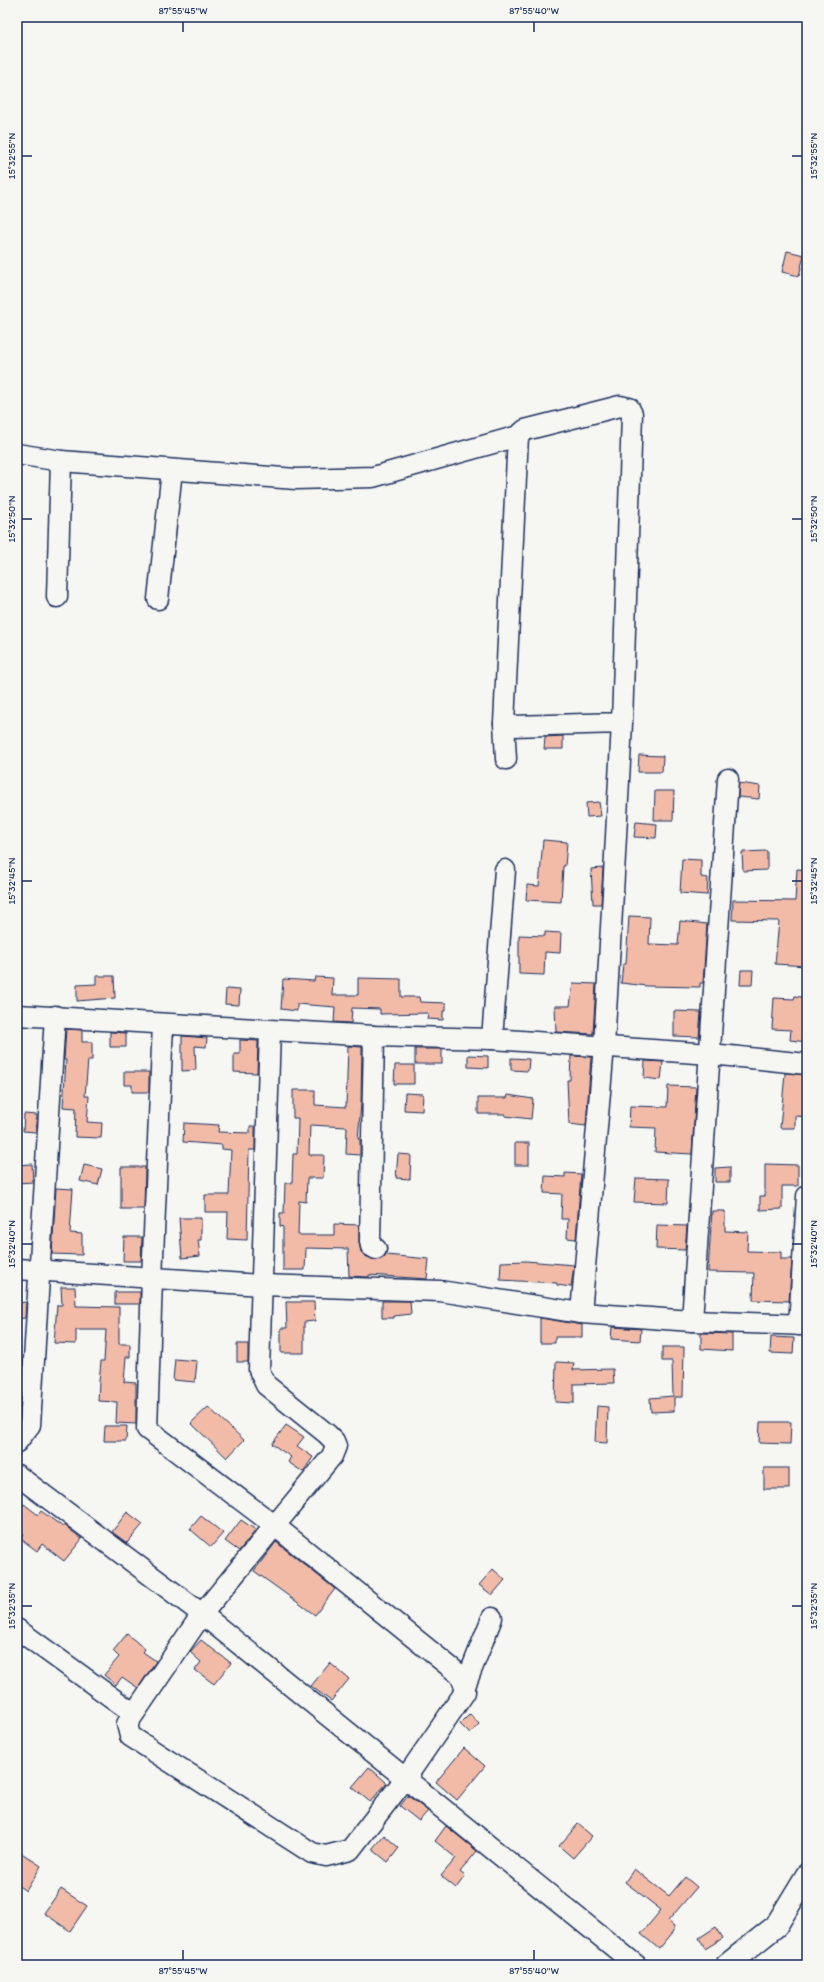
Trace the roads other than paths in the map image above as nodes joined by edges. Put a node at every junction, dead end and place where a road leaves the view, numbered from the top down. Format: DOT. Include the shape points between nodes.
graph roads {
  1 [pos="518,436"];
  2 [pos="17,454"];
  3 [pos="61,461"];
  4 [pos="172,470"];
  5 [pos="57,597"];
  6 [pos="158,599"];
  7 [pos="504,722"];
  8 [pos="622,723"];
  9 [pos="506,759"];
  10 [pos="728,779"];
  11 [pos="505,870"];
  12 [pos="17,1015"];
  13 [pos="55,1016"];
  14 [pos="163,1024"];
  15 [pos="270,1031"];
  16 [pos="374,1036"];
  17 [pos="492,1039"];
  18 [pos="604,1046"];
  19 [pos="711,1054"];
  20 [pos="807,1064"];
  21 [pos="807,1196"];
  22 [pos="376,1249"];
  23 [pos="17,1269"];
  24 [pos="40,1270"];
  25 [pos="152,1279"];
  26 [pos="262,1285"];
  27 [pos="581,1313"];
  28 [pos="692,1322"];
  29 [pos="803,1325"];
  30 [pos="17,1442"];
  31 [pos="17,1475"];
  32 [pos="274,1525"];
  33 [pos="202,1614"];
  34 [pos="492,1618"];
  35 [pos="17,1629"];
  36 [pos="466,1686"];
  37 [pos="133,1713"];
  38 [pos="405,1779"];
  39 [pos="807,1876"];
  40 [pos="636,1965"];
  41 [pos="727,1965"];
  1 -- 4 [label="street" via="373,477 296,479"];
  1 -- 7 [label="street"];
  1 -- 8 [label="street" via="525,430 620,406 629,408 632,414"];
  2 -- 3 [label="street"];
  3 -- 4 [label="street"];
  3 -- 5 [label="street"];
  4 -- 6 [label="street"];
  7 -- 8 [label="street" via="512,726"];
  7 -- 9 [label="street"];
  8 -- 18 [label="street"];
  10 -- 19 [label="street"];
  11 -- 17 [label="street"];
  12 -- 13 [label="street"];
  13 -- 14 [label="street" via="93,1021"];
  13 -- 24 [label="street"];
  14 -- 15 [label="street"];
  14 -- 25 [label="street"];
  15 -- 16 [label="street"];
  15 -- 26 [label="street"];
  16 -- 17 [label="street"];
  16 -- 22 [label="street" via="370,1241 371,1246"];
  17 -- 18 [label="street"];
  18 -- 19 [label="street"];
  18 -- 27 [label="street"];
  19 -- 20 [label="street"];
  19 -- 28 [label="street"];
  21 -- 29 [label="street"];
  23 -- 24 [label="street"];
  24 -- 25 [label="street"];
  24 -- 30 [label="street" via="30,1425"];
  25 -- 26 [label="street"];
  25 -- 32 [label="street" via="148,1429"];
  26 -- 27 [label="street" via="440,1291"];
  26 -- 32 [label="street" via="259,1370 266,1385 327,1434 336,1446 332,1456"];
  27 -- 28 [label="street"];
  28 -- 29 [label="street"];
  31 -- 33 [label="street"];
  32 -- 33 [label="street"];
  32 -- 36 [label="street" via="460,1675"];
  33 -- 37 [label="street"];
  33 -- 38 [label="street"];
  34 -- 36 [label="street"];
  35 -- 37 [label="street"];
  36 -- 38 [label="street" via="465,1692"];
  37 -- 38 [label="street" via="127,1724 130,1736 312,1853 326,1856 350,1850"];
  38 -- 40 [label="street"];
  39 -- 41 [label="main road" via="776,1926"];
}
